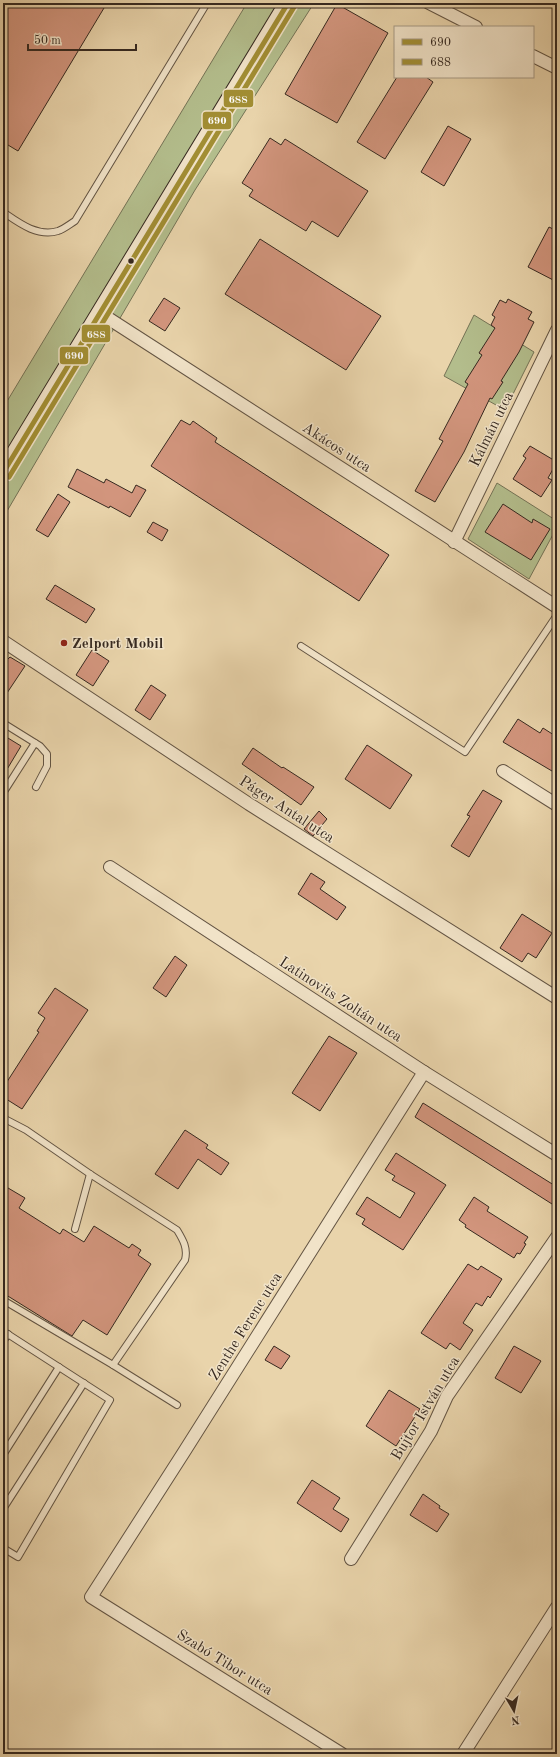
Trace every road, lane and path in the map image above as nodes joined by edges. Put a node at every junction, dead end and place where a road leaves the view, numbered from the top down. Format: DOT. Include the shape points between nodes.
graph roads {
  1 [pos="207,3"];
  2 [pos="276,3"];
  3 [pos="288,3"];
  4 [pos="429,3"];
  5 [pos="474,26"];
  6 [pos="269,34"];
  7 [pos="534,56"];
  8 [pos="557,68"];
  9 [pos="3,212"];
  10 [pos="100,313"];
  11 [pos="557,330"];
  12 [pos="3,473"];
  13 [pos="454,542"];
  14 [pos="557,607"];
  15 [pos="557,614"];
  16 [pos="3,641"];
  17 [pos="301,646"];
  18 [pos="3,723"];
  19 [pos="35,743"];
  20 [pos="503,771"];
  21 [pos="36,787"];
  22 [pos="3,789"];
  23 [pos="557,805"];
  24 [pos="110,867"];
  25 [pos="557,998"];
  26 [pos="424,1072"];
  27 [pos="3,1118"];
  28 [pos="557,1155"];
  29 [pos="90,1174"];
  30 [pos="75,1229"];
  31 [pos="557,1237"];
  32 [pos="3,1300"];
  33 [pos="5,1333"];
  34 [pos="3,1342"];
  35 [pos="113,1365"];
  36 [pos="59,1367"];
  37 [pos="84,1383"];
  38 [pos="177,1405"];
  39 [pos="3,1455"];
  40 [pos="3,1510"];
  41 [pos="3,1548"];
  42 [pos="351,1559"];
  43 [pos="91,1597"];
  44 [pos="557,1607"];
  45 [pos="342,1754"];
  46 [pos="463,1754"];
  1 -- 9 [label="lane" via="75,221 58,231 38,231 24,226"];
  2 -- 6 [label="main road"];
  3 -- 6 [label="main road"];
  4 -- 5 [label="street"];
  6 -- 10 [label="main road"];
  7 -- 8 [label="street"];
  10 -- 12 [label="main road"];
  10 -- 13 [label="street, Akácos utca"];
  11 -- 13 [label="street, Kálmán utca"];
  13 -- 14 [label="street, Akácos utca"];
  15 -- 17 [label="lane" via="465,752"];
  16 -- 25 [label="street, Páger Antal utca" via="249,804"];
  18 -- 19 [label="lane"];
  19 -- 21 [label="lane" via="47,754 47,766"];
  19 -- 22 [label="lane" via="5,790"];
  20 -- 23 [label="street"];
  24 -- 26 [label="street, Latinovits Zoltán utca"];
  26 -- 28 [label="street, Latinovits Zoltán utca"];
  26 -- 43 [label="street, Zenthe Ferenc utca"];
  27 -- 29 [label="lane" via="26,1130"];
  29 -- 30 [label="lane"];
  29 -- 35 [label="lane" via="177,1230 184,1240 186,1251 185,1260"];
  31 -- 42 [label="street, Bujtor István utca" via="447,1396 431,1431"];
  32 -- 35 [label="lane"];
  33 -- 34 [label="lane"];
  33 -- 36 [label="lane"];
  35 -- 38 [label="lane"];
  36 -- 37 [label="lane"];
  36 -- 39 [label="lane"];
  37 -- 40 [label="lane"];
  37 -- 41 [label="lane" via="110,1400 18,1557"];
  43 -- 45 [label="street, Szabó Tibor utca"];
  44 -- 46 [label="street"];
}
